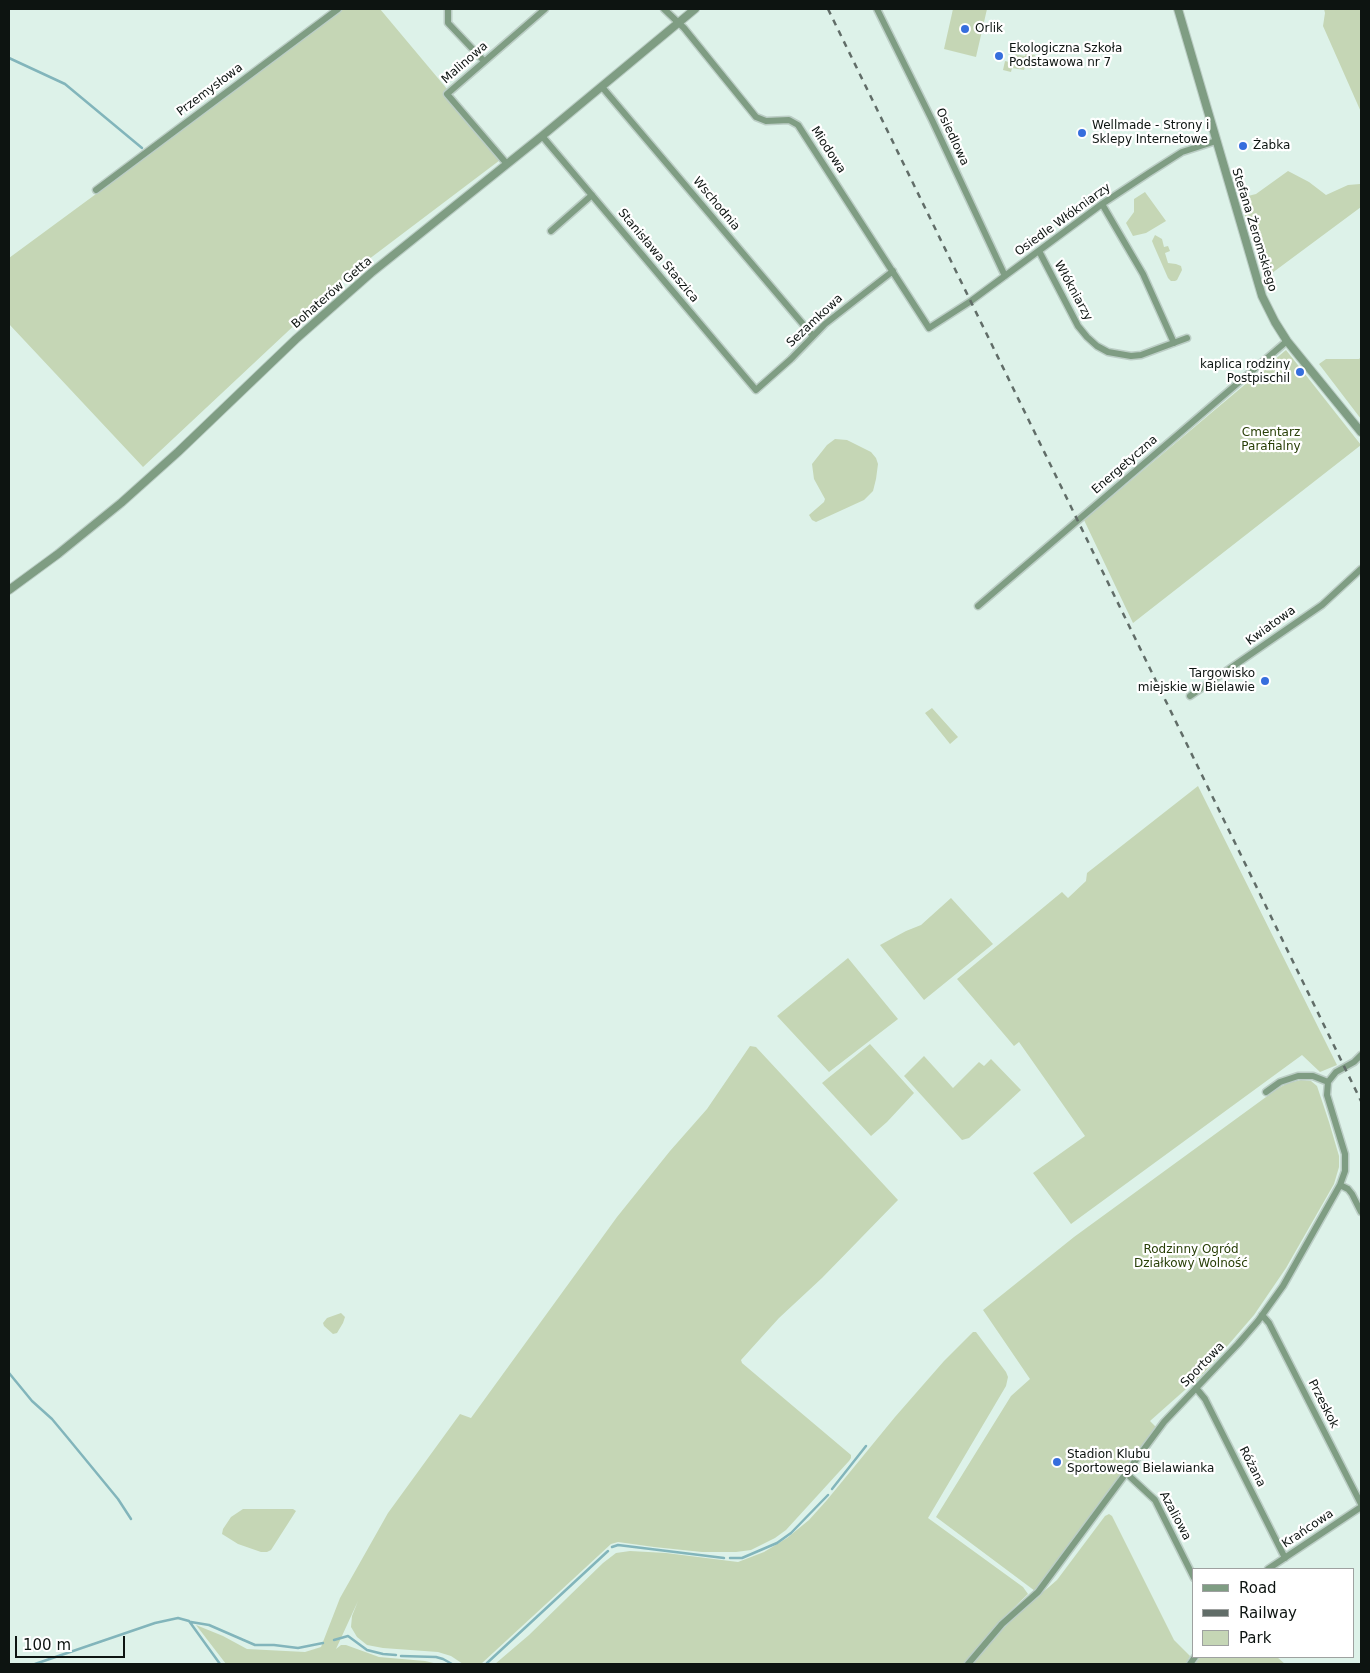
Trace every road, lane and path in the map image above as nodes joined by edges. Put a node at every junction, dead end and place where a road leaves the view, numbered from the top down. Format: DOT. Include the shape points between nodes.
graph roads {
  1 [pos="338,9"];
  2 [pos="448,9"];
  3 [pos="545,9"];
  4 [pos="664,9"];
  5 [pos="696,9"];
  6 [pos="877,9"];
  7 [pos="1178,9"];
  8 [pos="678,23"];
  9 [pos="484,61"];
  10 [pos="602,87"];
  11 [pos="542,136"];
  12 [pos="1216,141"];
  13 [pos="507,164"];
  14 [pos="96,190"];
  15 [pos="592,195"];
  16 [pos="1102,204"];
  17 [pos="551,231"];
  18 [pos="1038,251"];
  19 [pos="892,271"];
  20 [pos="1005,276"];
  21 [pos="929,328"];
  22 [pos="813,336"];
  23 [pos="1186,338"];
  24 [pos="1287,341"];
  25 [pos="1174,343"];
  26 [pos="756,390"];
  27 [pos="1361,432"];
  28 [pos="1361,569"];
  29 [pos="9,590"];
  30 [pos="978,606"];
  31 [pos="1190,696"];
  32 [pos="1361,1055"];
  33 [pos="1328,1082"];
  34 [pos="1266,1092"];
  35 [pos="1340,1185"];
  36 [pos="1361,1212"];
  37 [pos="1262,1315"];
  38 [pos="1196,1388"];
  39 [pos="1126,1474"];
  40 [pos="1361,1506"];
  41 [pos="1285,1558"];
  42 [pos="1270,1568"];
  43 [pos="1192,1574"];
  44 [pos="968,1664"];
  1 -- 14 [label="street, Przemysłowa"];
  2 -- 9 [label="street" via="448,23"];
  3 -- 9 [label="street, Malinowa"];
  4 -- 8 [label="street"];
  5 -- 8 [label="street, Bohaterów Getta"];
  6 -- 20 [label="street, Osiedlowa"];
  7 -- 12 [label="street, Stefana Żeromskiego"];
  8 -- 10 [label="street, Bohaterów Getta"];
  8 -- 19 [label="street, Miodowa" via="755,116 766,121 789,120 798,125"];
  9 -- 13 [label="street, Malinowa" via="447,94"];
  10 -- 11 [label="street, Bohaterów Getta"];
  10 -- 22 [label="street, Wschodnia"];
  11 -- 13 [label="street, Bohaterów Getta"];
  11 -- 15 [label="street, Stanisława Staszica"];
  12 -- 16 [label="street, Osiedle Włókniarzy" via="1182,152"];
  12 -- 24 [label="street, Stefana Żeromskiego" via="1259,288"];
  13 -- 29 [label="street, Bohaterów Getta" via="402,247 318,320 121,503"];
  15 -- 17 [label="street"];
  15 -- 26 [label="street, Stanisława Staszica"];
  16 -- 18 [label="street, Osiedle Włókniarzy"];
  16 -- 25 [label="street" via="1143,274"];
  18 -- 20 [label="street, Osiedle Włókniarzy"];
  18 -- 25 [label="street, Włókniarzy" via="1078,326 1097,346 1108,352 1131,356"];
  19 -- 21 [label="street, Miodowa"];
  19 -- 22 [label="street, Sezamkowa"];
  20 -- 21 [label="street, Osiedle Włókniarzy"];
  22 -- 26 [label="street, Sezamkowa"];
  23 -- 25 [label="street, Włókniarzy"];
  24 -- 27 [label="street, Stefana Żeromskiego"];
  24 -- 30 [label="street, Energetyczna"];
  28 -- 31 [label="street, Kwiatowa" via="1322,605"];
  32 -- 33 [label="street" via="1336,1072"];
  33 -- 34 [label="street" via="1313,1076 1298,1076 1280,1082"];
  33 -- 35 [label="street, Sportowa" via="1327,1095 1345,1154 1345,1171"];
  35 -- 36 [label="street" via="1352,1194"];
  35 -- 37 [label="street, Sportowa" via="1295,1266"];
  37 -- 38 [label="street, Sportowa"];
  37 -- 40 [label="street, Przeskok" via="1269,1323"];
  38 -- 39 [label="street, Sportowa" via="1166,1418"];
  38 -- 41 [label="street, Różana" via="1205,1399"];
  39 -- 43 [label="street, Azaliowa" via="1154,1498"];
  39 -- 44 [label="street, Sportowa" via="1038,1592 1004,1623"];
  40 -- 41 [label="street, Krańcowa"];
  41 -- 42 [label="street, Krańcowa"];
}
